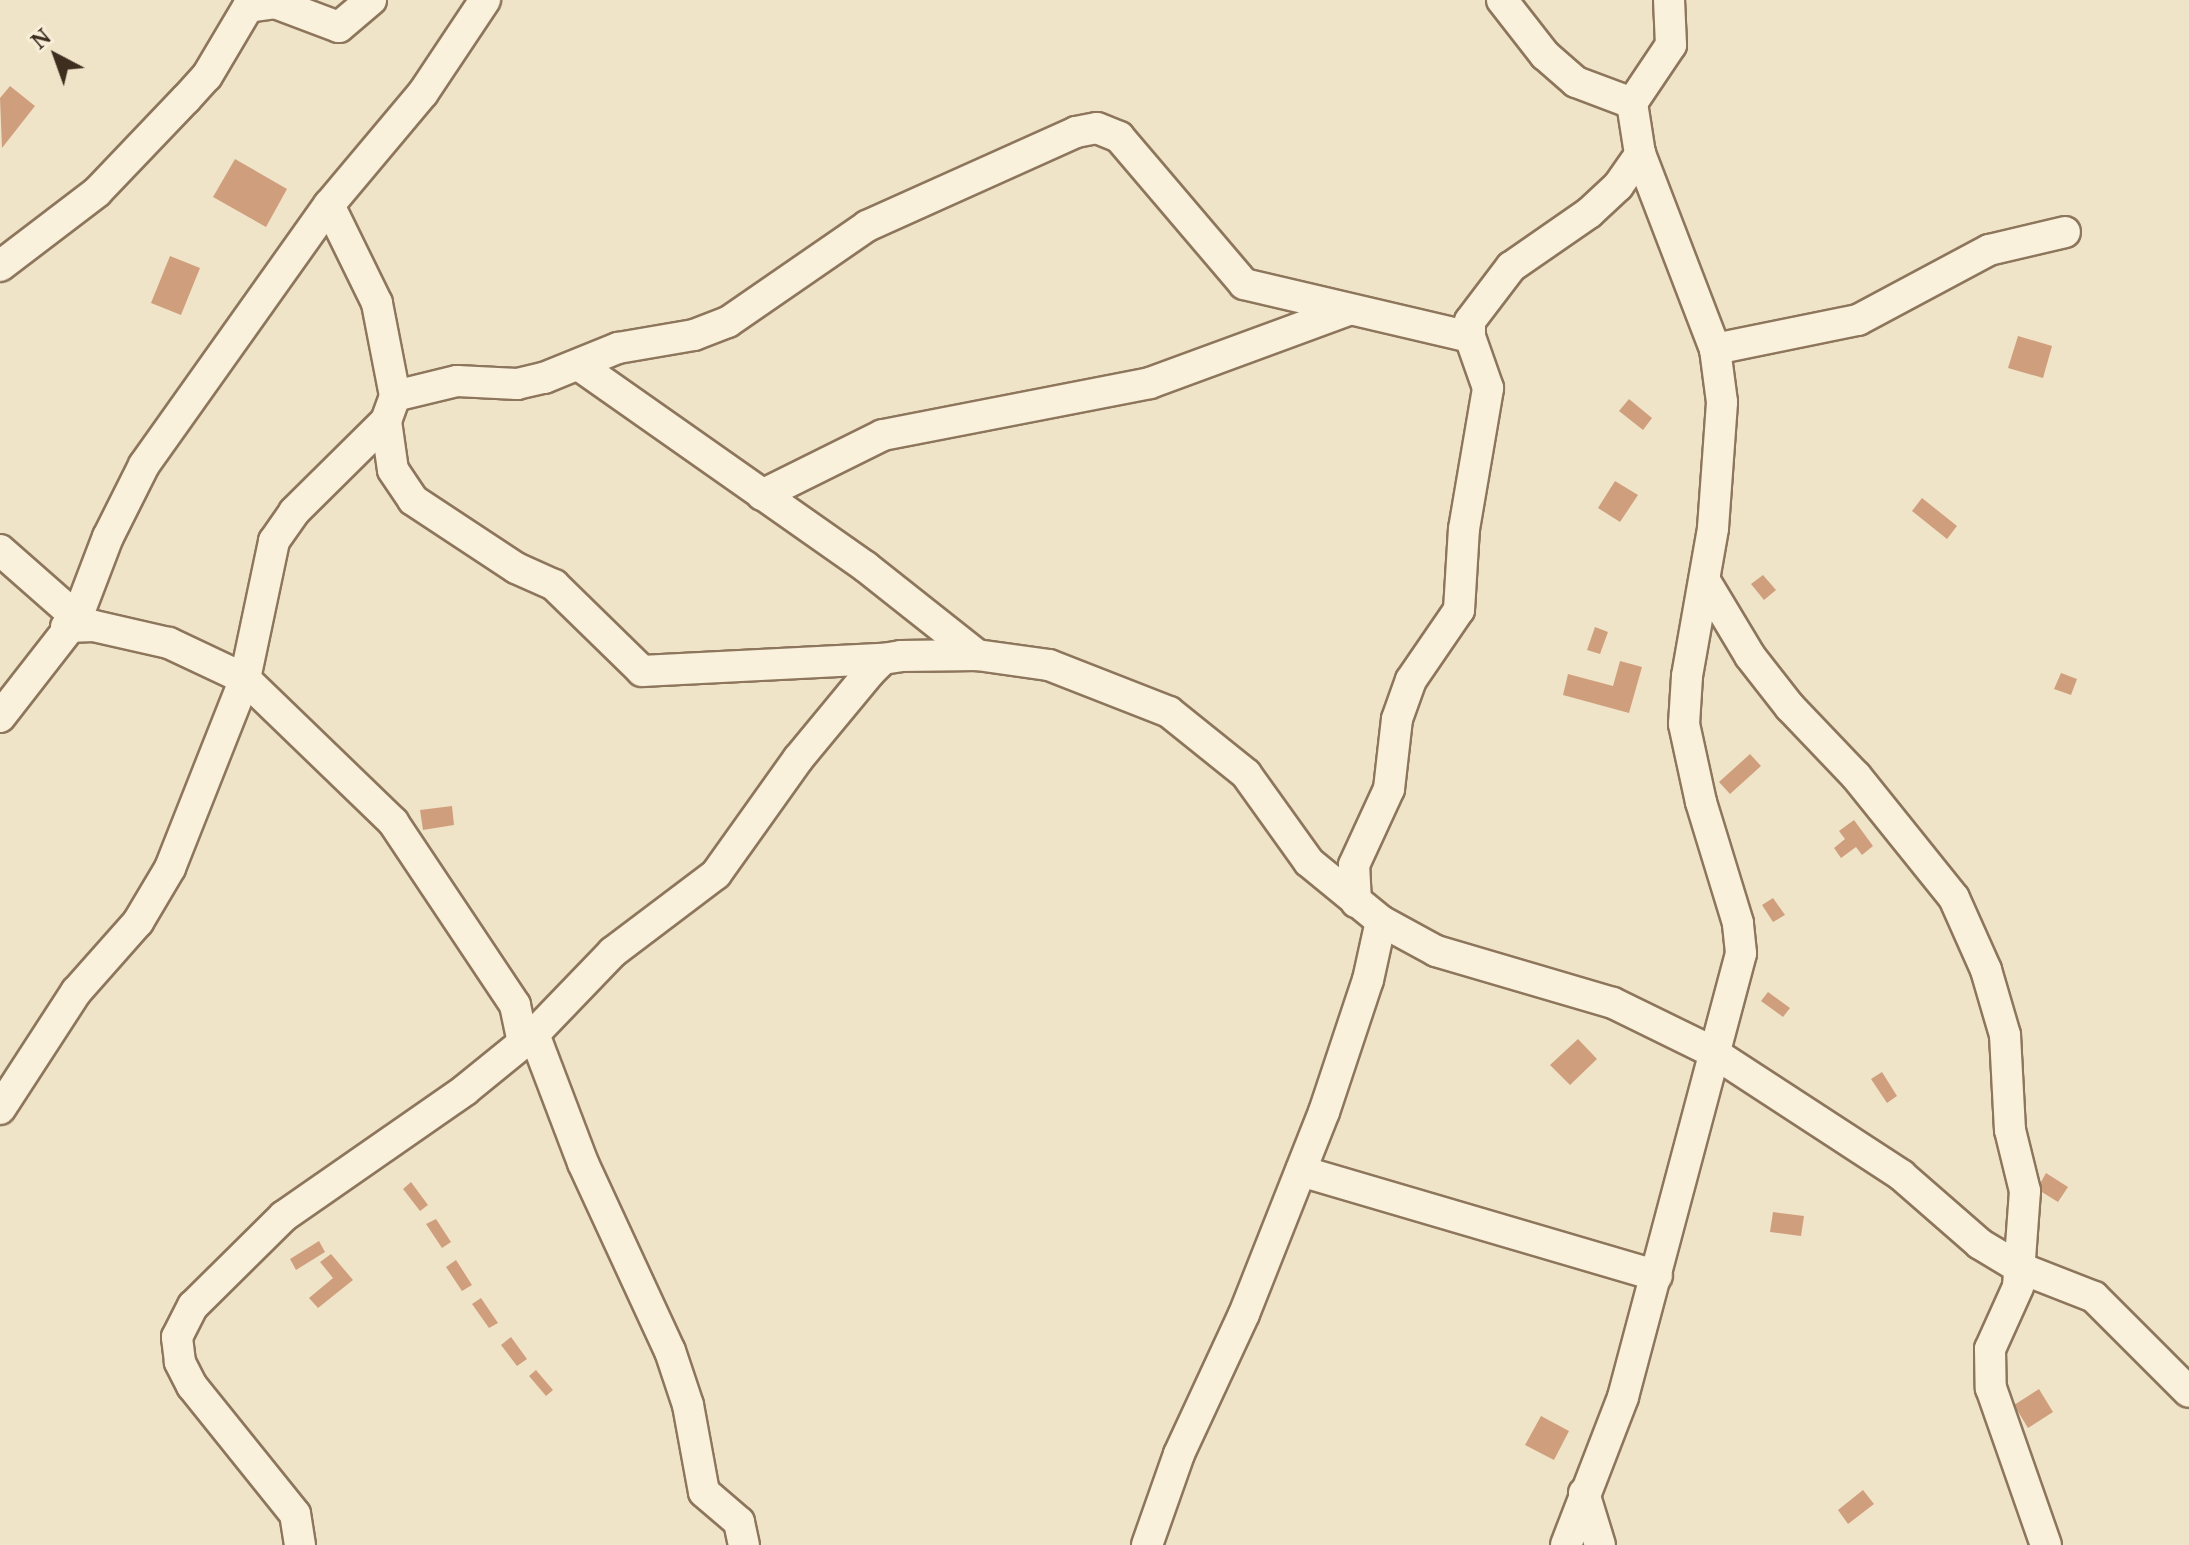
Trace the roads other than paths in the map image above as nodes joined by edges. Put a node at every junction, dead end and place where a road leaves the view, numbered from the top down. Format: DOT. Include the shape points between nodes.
graph roads {
  1 [pos="371,0"];
  2 [pos="485,0"];
  3 [pos="1502,0"];
  4 [pos="1665,5"];
  5 [pos="1632,103"];
  6 [pos="1640,154"];
  7 [pos="329,205"];
  8 [pos="2065,232"];
  9 [pos="0,266"];
  10 [pos="1348,310"];
  11 [pos="1470,337"];
  12 [pos="1715,349"];
  13 [pos="580,366"];
  14 [pos="391,409"];
  15 [pos="762,495"];
  16 [pos="0,550"];
  17 [pos="1705,581"];
  18 [pos="71,622"];
  19 [pos="977,655"];
  20 [pos="883,659"];
  21 [pos="245,679"];
  22 [pos="0,717"];
  23 [pos="1356,902"];
  24 [pos="1381,921"];
  25 [pos="529,1038"];
  26 [pos="1711,1051"];
  27 [pos="0,1109"];
  28 [pos="1301,1171"];
  29 [pos="2020,1268"];
  30 [pos="1657,1276"];
  31 [pos="2189,1392"];
  32 [pos="1584,1493"];
  33 [pos="300,1545"];
  34 [pos="744,1545"];
  35 [pos="1147,1545"];
  36 [pos="1566,1545"];
  37 [pos="1600,1545"];
  38 [pos="2046,1545"];
  1 -- 9 [label="street" via="339,27 275,3 248,7 207,76 97,192"];
  2 -- 7 [label="street" via="423,93"];
  3 -- 5 [label="street" via="1545,55 1576,82"];
  4 -- 5 [label="street" via="1671,45"];
  5 -- 6 [label="street"];
  6 -- 11 [label="street" via="1618,186 1589,213 1500,279 1470,321"];
  6 -- 12 [label="street"];
  7 -- 14 [label="street" via="377,303"];
  7 -- 18 [label="street" via="144,465"];
  8 -- 12 [label="street" via="1989,250 1858,320"];
  10 -- 11 [label="street"];
  10 -- 13 [label="street" via="1244,284 1119,137 1097,128 1076,132 867,226 728,322 694,335 618,348"];
  10 -- 15 [label="street" via="1150,383 883,435"];
  11 -- 23 [label="street" via="1488,388 1464,529 1459,610 1411,680 1397,719 1389,789 1354,865"];
  12 -- 17 [label="street" via="1722,402"];
  13 -- 14 [label="street" via="517,384 457,381"];
  13 -- 15 [label="street"];
  14 -- 20 [label="street" via="393,470 413,500 516,568 554,585 642,671"];
  14 -- 21 [label="street" via="294,512 274,541"];
  15 -- 19 [label="street" via="866,567"];
  16 -- 18 [label="street"];
  17 -- 26 [label="street" via="1687,676 1684,724 1701,802 1738,923 1741,953"];
  17 -- 29 [label="street" via="1783,699 1856,776 1954,898 1986,970 2005,1035 2010,1130 2025,1191"];
  18 -- 21 [label="street" via="169,643"];
  18 -- 22 [label="street"];
  19 -- 20 [label="street"];
  19 -- 23 [label="street" via="1049,665 1124,690 1169,712 1246,774 1309,862"];
  20 -- 25 [label="street" via="798,759 716,874 613,952"];
  21 -- 25 [label="street" via="393,822 515,1005"];
  21 -- 27 [label="street" via="156,896 76,992"];
  23 -- 24 [label="street"];
  24 -- 26 [label="street" via="1436,951 1613,1003"];
  24 -- 28 [label="street" via="1355,1021"];
  25 -- 33 [label="street" via="284,1216 193,1306 177,1337 180,1362 192,1386 295,1514"];
  25 -- 34 [label="street" via="670,1351 688,1405 704,1492 739,1522"];
  26 -- 29 [label="street" via="1901,1175 1980,1244"];
  26 -- 30 [label="street"];
  28 -- 30 [label="street"];
  28 -- 35 [label="street" via="1179,1454"];
  29 -- 31 [label="street" via="2094,1297"];
  29 -- 38 [label="street" via="2015,1296 1990,1349 1991,1388"];
  30 -- 32 [label="street" via="1623,1397"];
  32 -- 36 [label="street"];
  32 -- 37 [label="street"];
}
